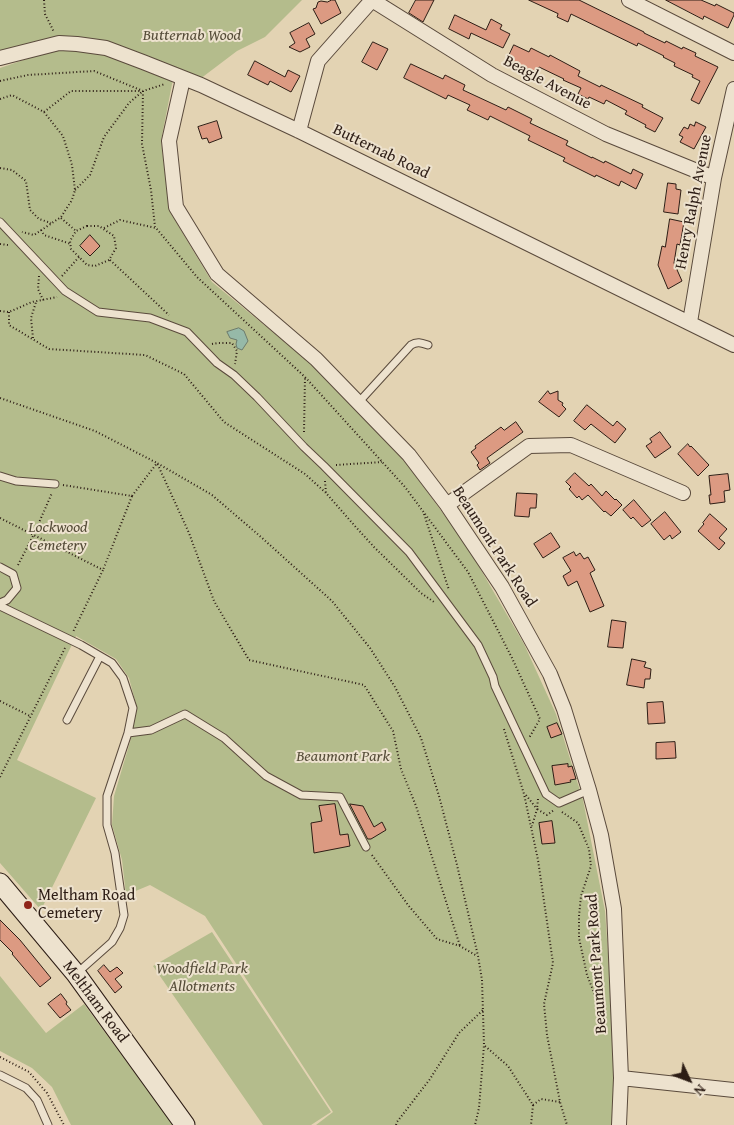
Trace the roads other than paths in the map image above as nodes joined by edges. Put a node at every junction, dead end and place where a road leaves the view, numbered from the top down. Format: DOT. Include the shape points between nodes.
graph roads {
  1 [pos="372,0"];
  2 [pos="629,0"];
  3 [pos="734,53"];
  4 [pos="0,58"];
  5 [pos="183,79"];
  6 [pos="734,89"];
  7 [pos="299,131"];
  8 [pos="714,178"];
  9 [pos="3,225"];
  10 [pos="690,322"];
  11 [pos="428,345"];
  12 [pos="734,345"];
  13 [pos="358,403"];
  14 [pos="0,476"];
  15 [pos="55,484"];
  16 [pos="683,493"];
  17 [pos="448,505"];
  18 [pos="0,567"];
  19 [pos="0,604"];
  20 [pos="100,656"];
  21 [pos="67,720"];
  22 [pos="128,733"];
  23 [pos="589,790"];
  24 [pos="366,847"];
  25 [pos="0,883"];
  26 [pos="76,974"];
  27 [pos="0,1075"];
  28 [pos="621,1078"];
  29 [pos="734,1090"];
  30 [pos="48,1125"];
  31 [pos="186,1125"];
  32 [pos="619,1125"];
  1 -- 7 [label="street" via="318,61"];
  1 -- 8 [label="street, Beagle Avenue" via="500,79 606,134"];
  2 -- 3 [label="street"];
  4 -- 5 [label="street, Butternab Road" via="59,43 77,44 106,48"];
  5 -- 7 [label="street, Butternab Road"];
  5 -- 13 [label="street, Beaumont Park Road" via="168,141 176,208 216,274 316,359"];
  6 -- 8 [label="street, Henry Ralph Avenue"];
  7 -- 10 [label="street, Butternab Road"];
  8 -- 10 [label="street, Henry Ralph Avenue"];
  9 -- 23 [label="lane" via="65,291 98,312 150,318 187,332 257,397 409,552 478,645 546,794 559,804"];
  10 -- 12 [label="street, Butternab Road"];
  11 -- 13 [label="lane" via="420,342 411,345"];
  13 -- 17 [label="street, Beaumont Park Road" via="409,455"];
  14 -- 15 [label="lane" via="16,482"];
  16 -- 17 [label="street" via="571,445 529,446"];
  17 -- 23 [label="street, Beaumont Park Road" via="502,587 550,674"];
  18 -- 19 [label="lane" via="13,574 17,588"];
  19 -- 20 [label="lane"];
  20 -- 21 [label="lane"];
  20 -- 22 [label="lane" via="112,663 123,678 133,708"];
  22 -- 24 [label="lane" via="151,730 186,714 224,738 266,776 301,795 340,797"];
  22 -- 26 [label="lane" via="107,796 107,825 115,853 124,915 112,942"];
  23 -- 28 [label="street, Beaumont Park Road" via="601,834 614,909"];
  25 -- 26 [label="main road, Meltham Road"];
  26 -- 31 [label="main road, Meltham Road"];
  27 -- 30 [label="lane" via="26,1088 37,1100"];
  28 -- 29 [label="street"];
  28 -- 32 [label="street, Beaumont Park Road"];
}
